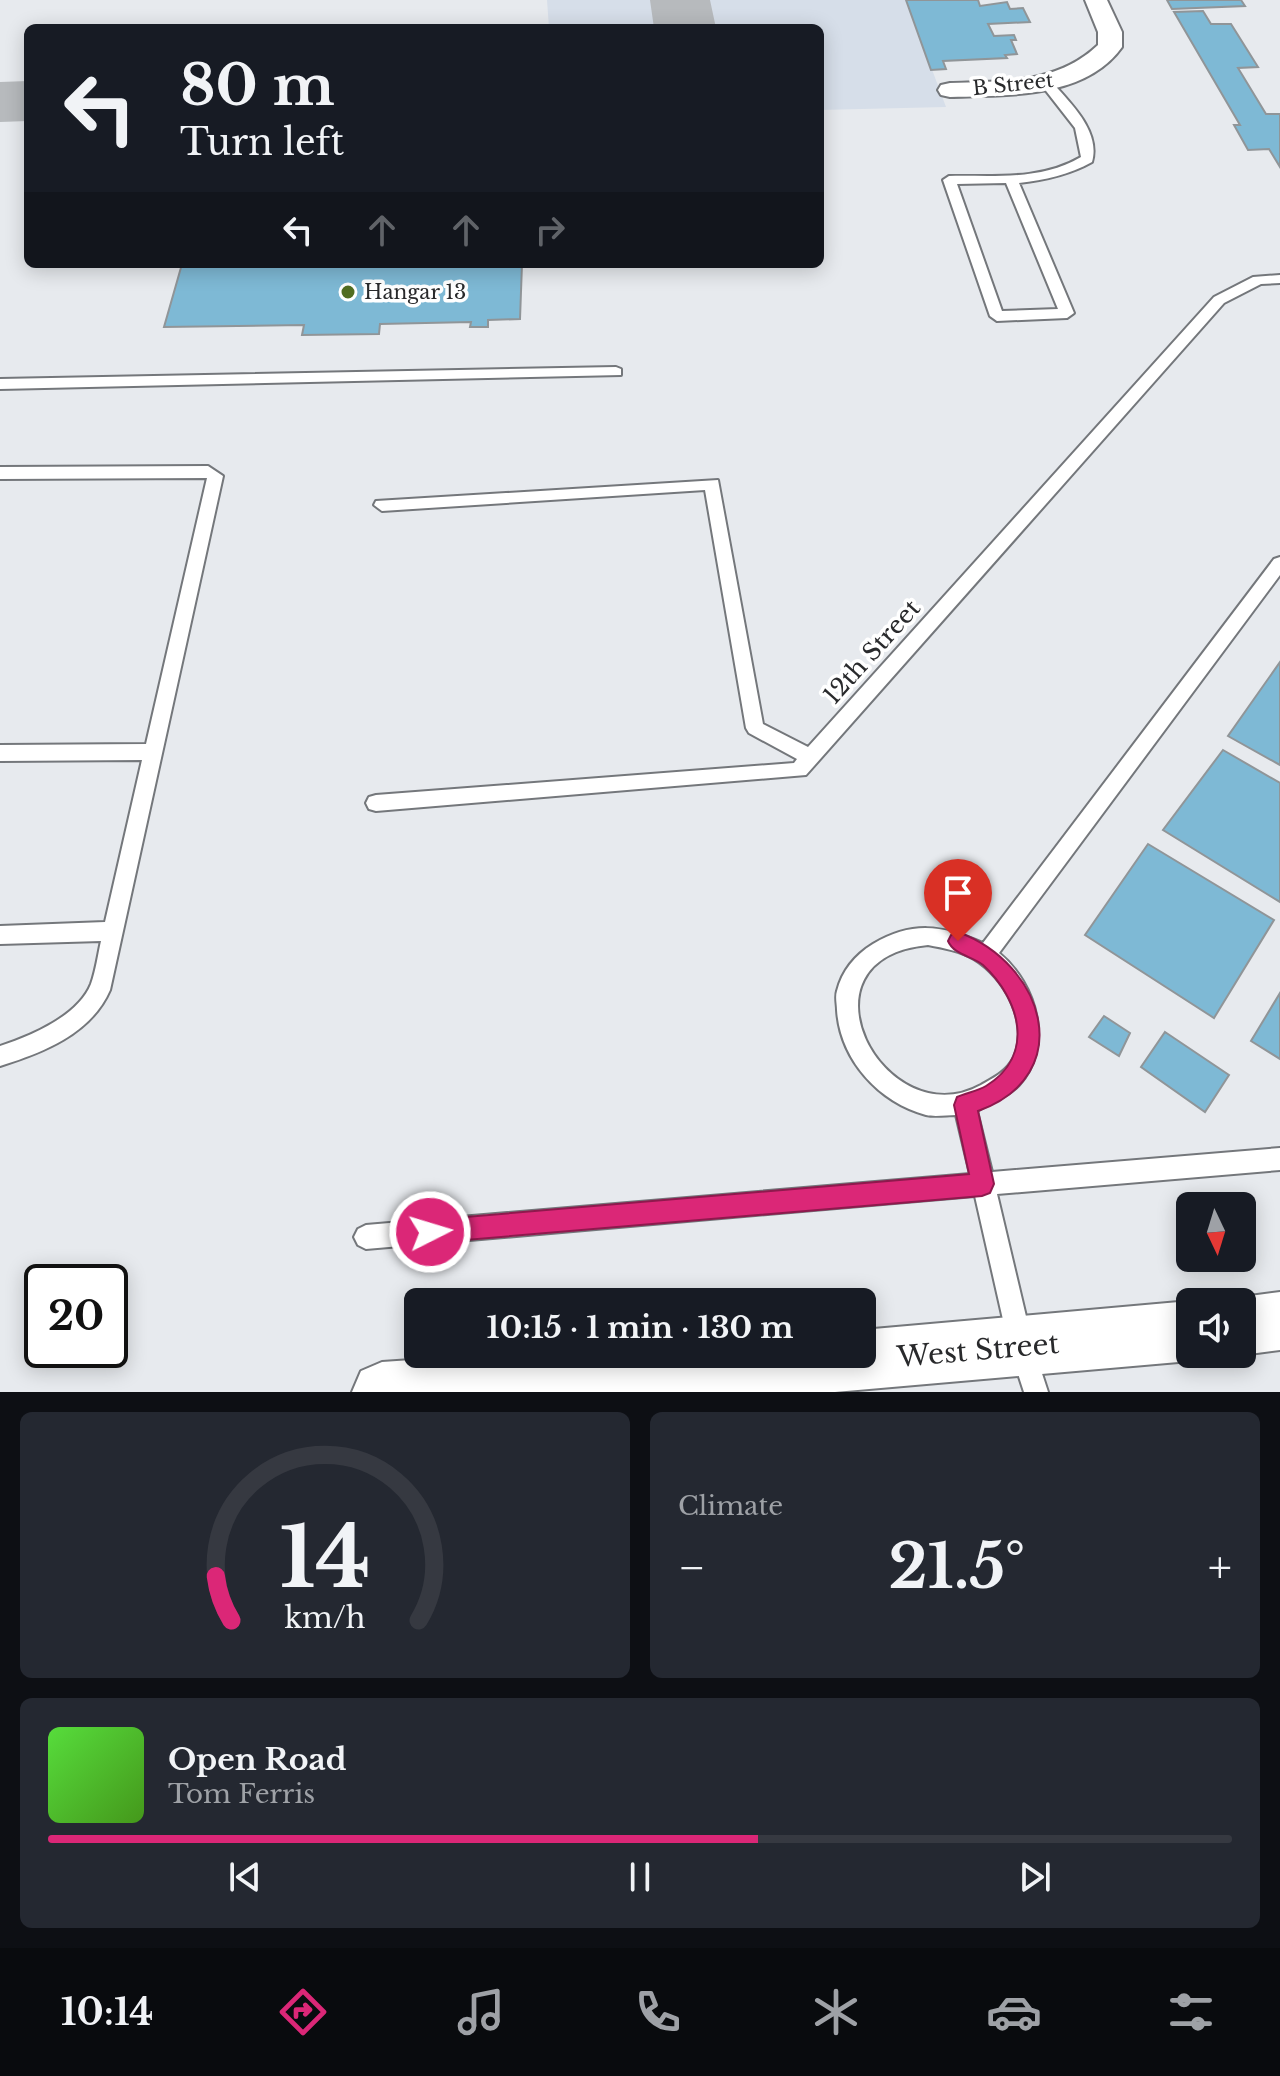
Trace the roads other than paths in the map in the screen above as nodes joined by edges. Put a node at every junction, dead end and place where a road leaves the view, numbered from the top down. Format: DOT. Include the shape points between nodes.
graph roads {
  1 [pos="1096,0"];
  2 [pos="1047,84"];
  3 [pos="950,90"];
  4 [pos="1010,177"];
  5 [pos="1280,279"];
  6 [pos="616,372"];
  7 [pos="0,384"];
  8 [pos="0,473"];
  9 [pos="382,505"];
  10 [pos="1280,563"];
  11 [pos="153,752"];
  12 [pos="0,753"];
  13 [pos="810,757"];
  14 [pos="376,803"];
  15 [pos="113,931"];
  16 [pos="0,935"];
  17 [pos="986,955"];
  18 [pos="0,1056"];
  19 [pos="965,1105"];
  20 [pos="1280,1159"];
  21 [pos="982,1184"];
  22 [pos="366,1237"];
  23 [pos="1280,1321"];
  24 [pos="1256,1324"];
  25 [pos="1176,1334"];
  26 [pos="1028,1369"];
  27 [pos="382,1392"];
  1 -- 2 [label="street, B Street" via="1110,32 1110,47 1087,69"];
  2 -- 3 [label="street, B Street"];
  2 -- 4 [label="lane" via="1084,131 1087,159 1072,170"];
  4 -- 4 [label="lane" via="949,180 997,316 1067,313"];
  5 -- 13 [label="lane, 12th Street" via="1258,280 1219,300"];
  6 -- 7 [label="lane"];
  8 -- 11 [label="lane" via="215,476"];
  9 -- 13 [label="lane" via="712,484 755,728"];
  10 -- 17 [label="lane"];
  11 -- 12 [label="lane"];
  11 -- 15 [label="lane"];
  13 -- 14 [label="lane, 12th Street" via="799,770"];
  15 -- 16 [label="lane"];
  15 -- 18 [label="lane" via="100,990 81,1014 43,1043"];
  17 -- 19 [label="lane" via="1008,975 1023,1000 1029,1027 1026,1054 1013,1078 992,1095"];
  17 -- 19 [label="lane" via="958,941 928,936 899,940 874,952 855,972 846,999 847,1027 859,1056 878,1080 934,1106"];
  19 -- 21 [label="lane"];
  20 -- 21 [label="lane"];
  21 -- 22 [label="lane"];
  21 -- 26 [label="lane"];
  23 -- 24 [label="street"];
  25 -- 26 [label="street, West Street"];
  26 -- 27 [label="street, West Street" via="881,1359"];
}
